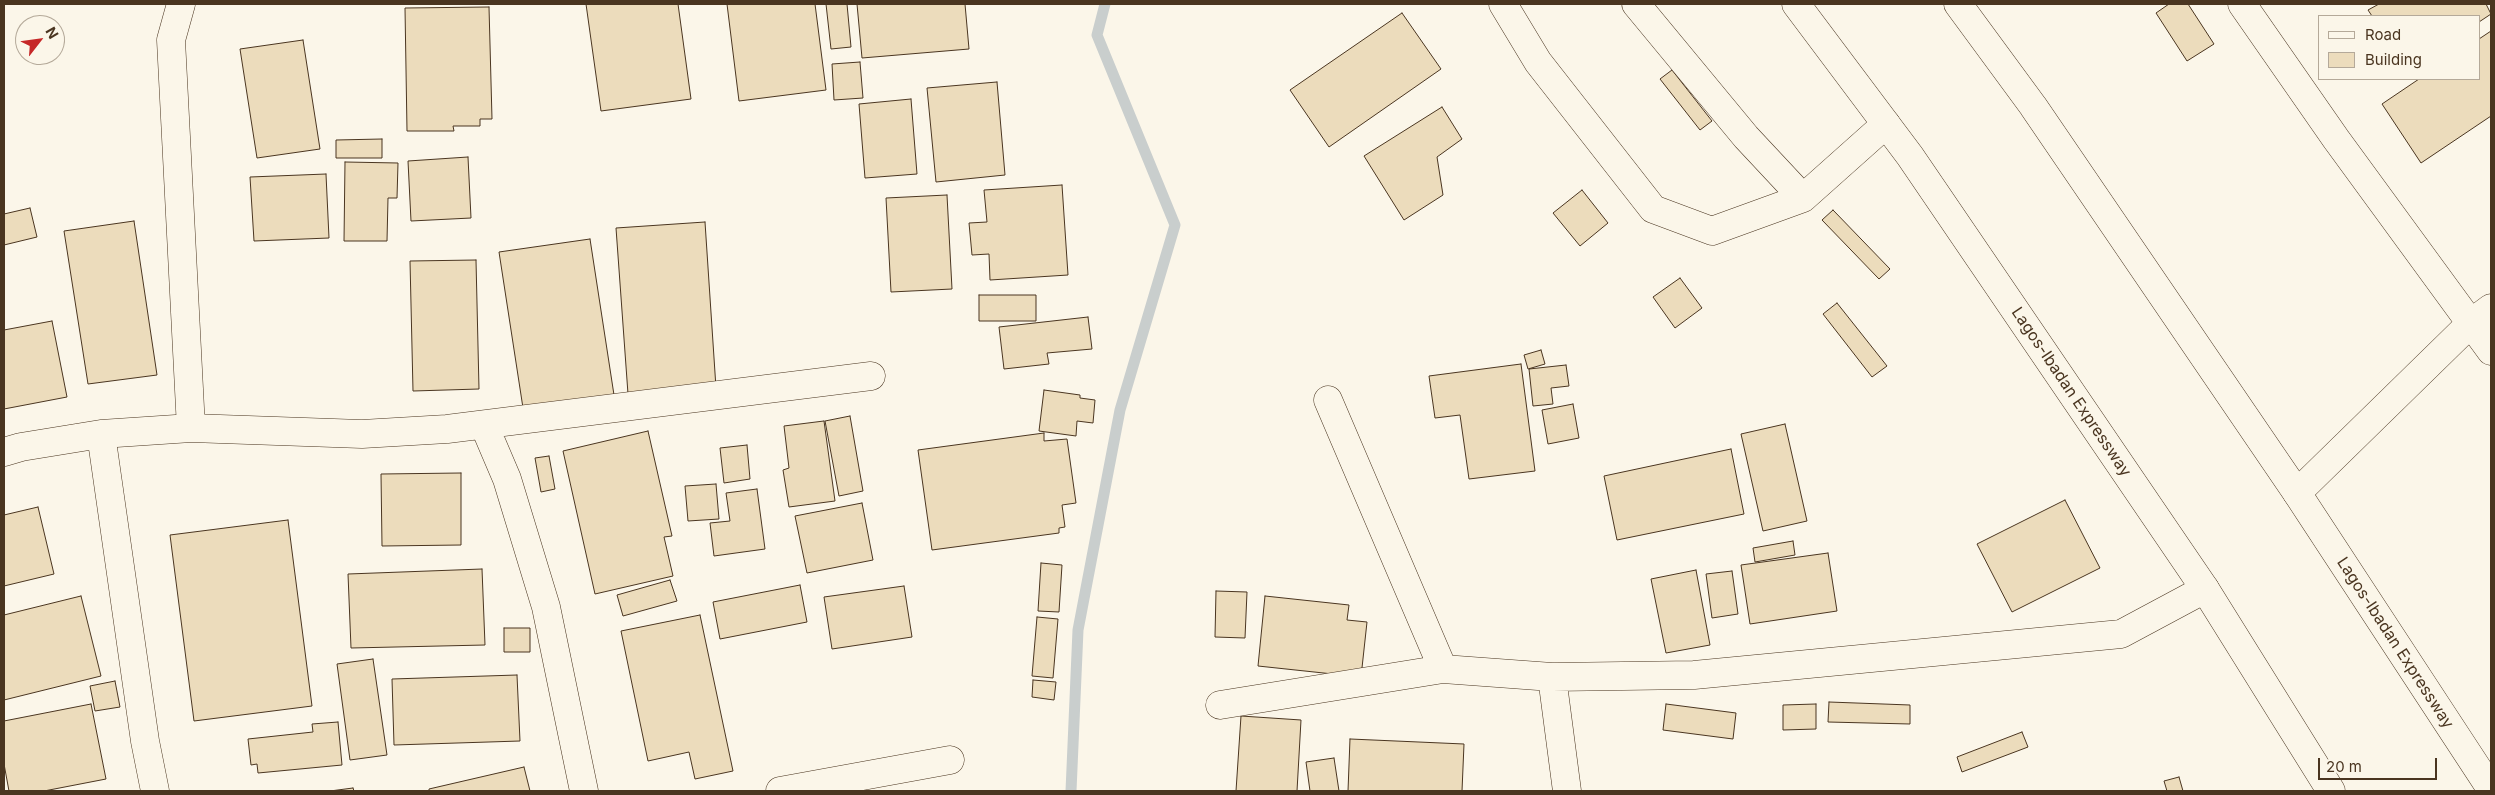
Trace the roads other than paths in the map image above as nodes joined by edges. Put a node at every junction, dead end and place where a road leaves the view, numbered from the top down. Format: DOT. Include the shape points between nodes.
graph roads {
  1 [pos="181,4"];
  2 [pos="1503,4"];
  3 [pos="1636,4"];
  4 [pos="1796,4"];
  5 [pos="1958,4"];
  6 [pos="2242,4"];
  7 [pos="1886,124"];
  8 [pos="1804,198"];
  9 [pos="2481,315"];
  10 [pos="2491,351"];
  11 [pos="871,376"];
  12 [pos="1328,400"];
  13 [pos="484,425"];
  14 [pos="191,428"];
  15 [pos="101,434"];
  16 [pos="4,452"];
  17 [pos="2297,493"];
  18 [pos="2205,589"];
  19 [pos="1443,669"];
  20 [pos="1552,677"];
  21 [pos="1220,705"];
  22 [pos="950,760"];
  23 [pos="2491,789"];
  24 [pos="155,791"];
  25 [pos="584,791"];
  26 [pos="780,791"];
  27 [pos="1567,791"];
  28 [pos="2331,791"];
  1 -- 14 [label="main road" via="171,40"];
  2 -- 8 [label="main road" via="1538,62 1653,209 1712,231"];
  3 -- 8 [label="main road" via="1746,137"];
  4 -- 7 [label="main road, Lagos-Ibadan Expressway"];
  5 -- 17 [label="main road, Lagos-Ibadan Expressway" via="2033,106"];
  6 -- 9 [label="main road" via="2336,139"];
  7 -- 8 [label="main road"];
  7 -- 18 [label="main road, Lagos-Ibadan Expressway"];
  9 -- 10 [label="main road"];
  9 -- 17 [label="main road"];
  11 -- 13 [label="main road"];
  12 -- 19 [label="main road"];
  13 -- 14 [label="main road" via="362,434"];
  13 -- 25 [label="main road" via="507,479 546,607"];
  14 -- 15 [label="main road"];
  15 -- 16 [label="main road"];
  15 -- 24 [label="main road"];
  17 -- 23 [label="main road, Lagos-Ibadan Expressway"];
  18 -- 20 [label="main road" via="2121,634 1694,675"];
  18 -- 28 [label="main road, Lagos-Ibadan Expressway"];
  19 -- 20 [label="main road"];
  19 -- 21 [label="main road"];
  20 -- 27 [label="main road"];
  22 -- 26 [label="main road"];
}
